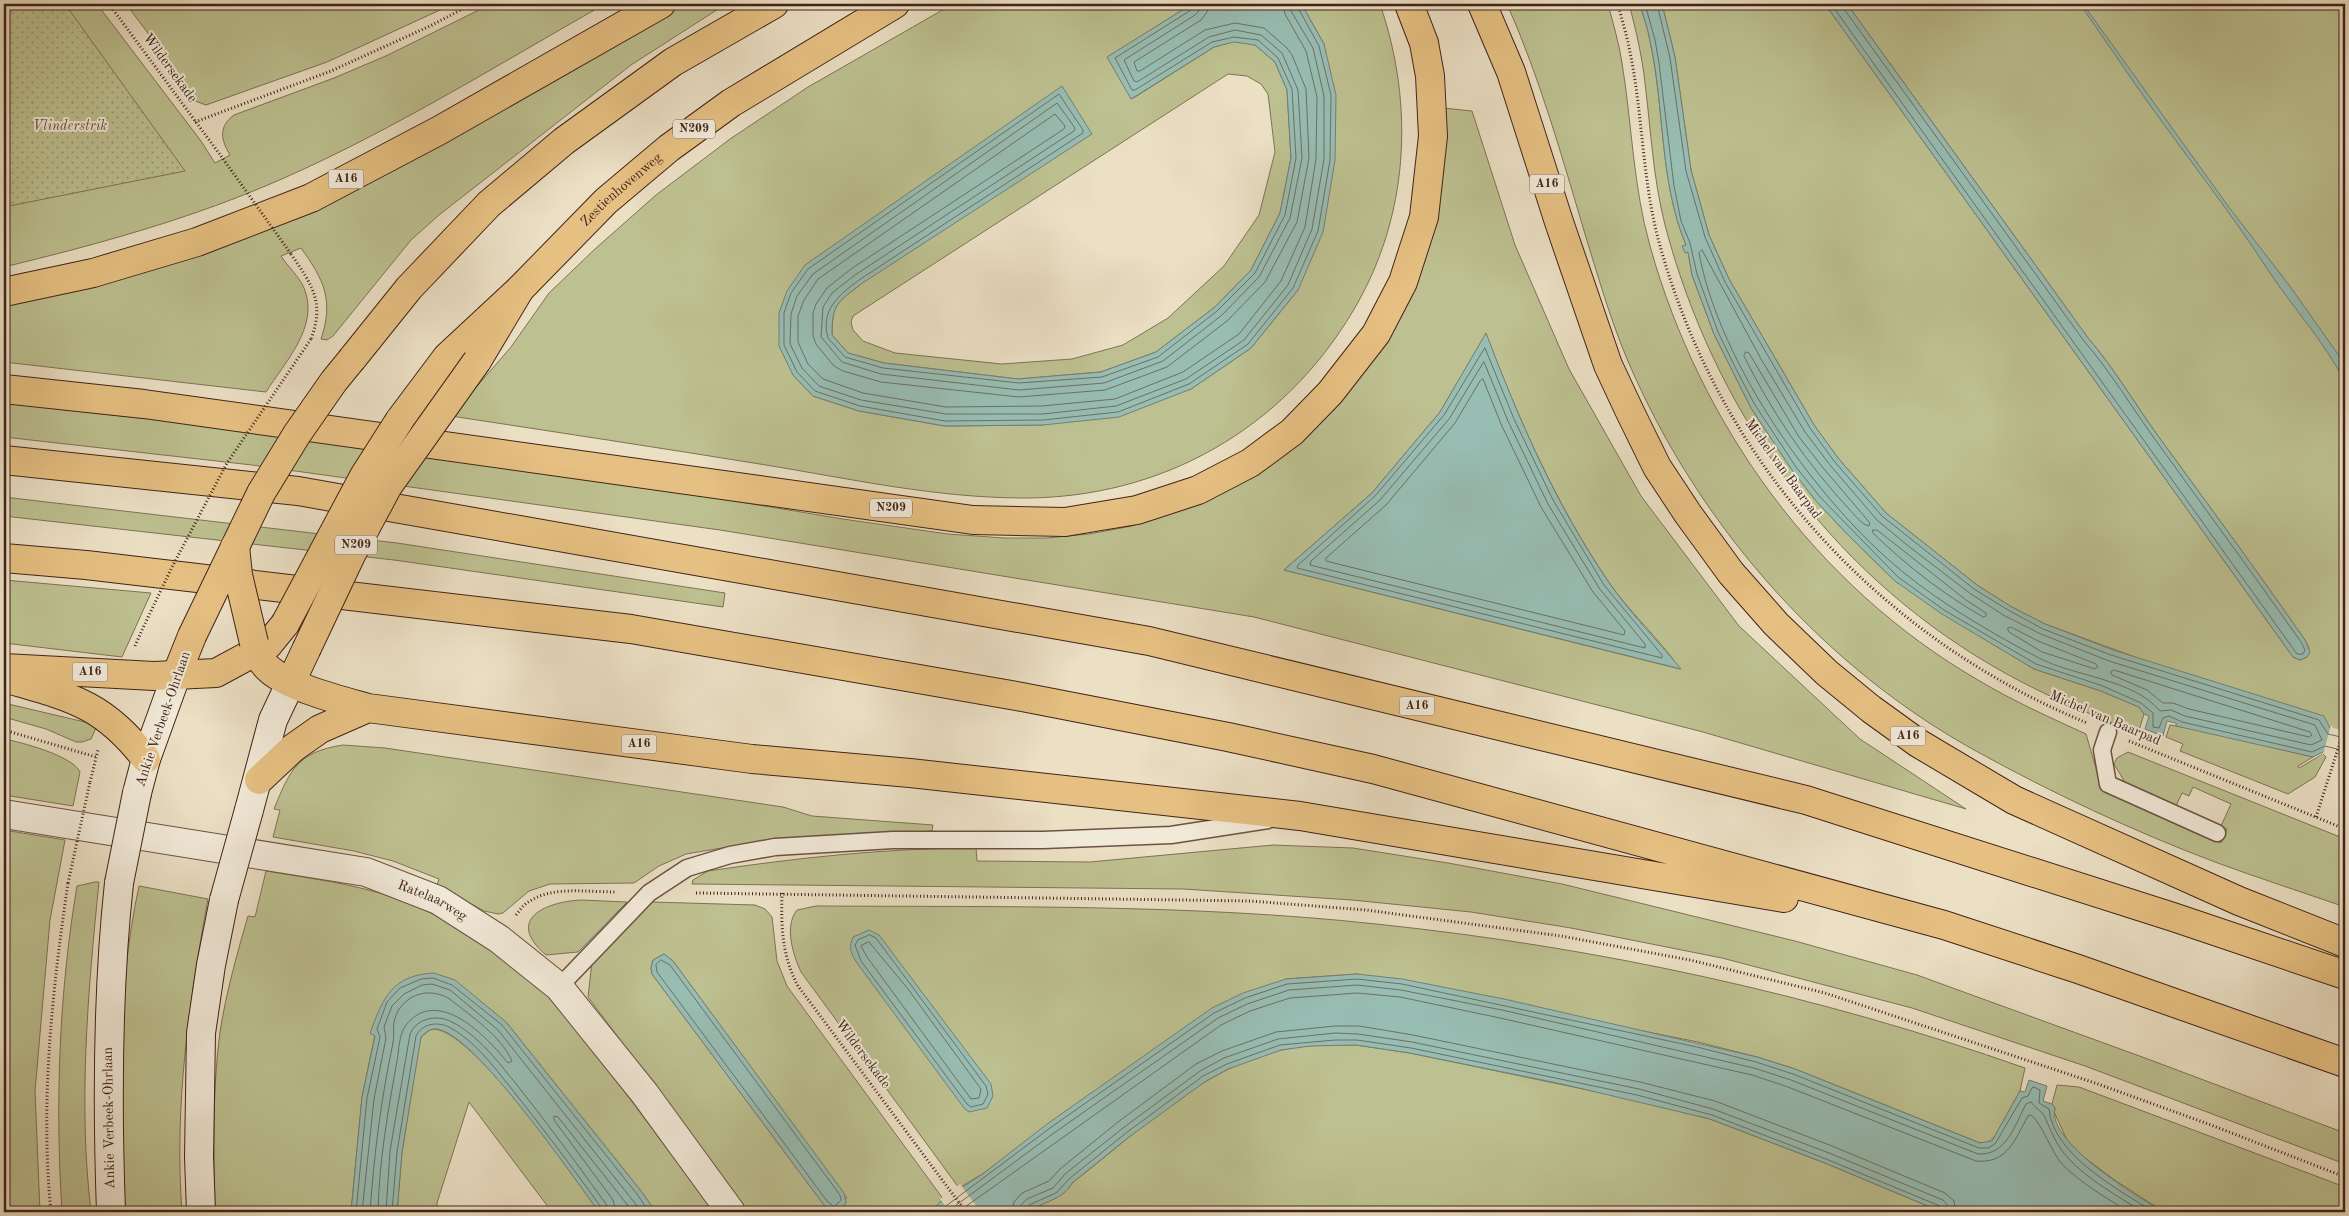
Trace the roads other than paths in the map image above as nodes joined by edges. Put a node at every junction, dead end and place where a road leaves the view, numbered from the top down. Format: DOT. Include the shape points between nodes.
graph roads {
  1 [pos="661,4"];
  2 [pos="774,4"];
  3 [pos="895,4"];
  4 [pos="1408,4"];
  5 [pos="1482,4"];
  6 [pos="520,289"];
  7 [pos="4,292"];
  8 [pos="4,389"];
  9 [pos="4,460"];
  10 [pos="236,546"];
  11 [pos="4,558"];
  12 [pos="260,647"];
  13 [pos="4,668"];
  14 [pos="176,676"];
  15 [pos="4,678"];
  16 [pos="291,682"];
  17 [pos="368,708"];
  18 [pos="2108,732"];
  19 [pos="146,758"];
  20 [pos="259,780"];
  21 [pos="4,814"];
  22 [pos="1300,816"];
  23 [pos="2217,833"];
  24 [pos="1944,925"];
  25 [pos="2345,943"];
  26 [pos="2345,975"];
  27 [pos="559,987"];
  28 [pos="2345,1063"];
  29 [pos="111,1212"];
  30 [pos="201,1212"];
  31 [pos="731,1212"];
  1 -- 7 [label="main road, A16" via="440,130 311,198 197,242 94,273"];
  2 -- 10 [label="main road, Ankie Verbeek-Ohrlaan, bridge" via="673,62 564,141 489,204 410,288 334,381 261,493"];
  3 -- 6 [label="main road, Zestienhovenweg / N209" via="731,103 669,148 606,200"];
  4 -- 8 [label="main road, N209" via="1424,43 1430,76 1433,136 1424,216 1403,282 1376,334 1330,393 1292,432 1257,458 1198,490 1137,510 1065,522 973,520 144,404"];
  5 -- 25 [label="main road, A16" via="1511,72 1608,365 1630,412 1657,467 1688,514 1730,573 1776,624 1827,673 1871,709 1918,743 2014,800 2239,902"];
  6 -- 12 [label="main road, A16, bridge" via="447,356 399,421 364,476 285,624"];
  6 -- 16 [label="main road, Zestienhovenweg / N209, bridge" via="477,361 388,486 351,555"];
  9 -- 26 [label="main road, A16" via="298,491 1149,641 1806,800"];
  10 -- 12 [label="main road, A16, bridge" via="238,575"];
  10 -- 14 [label="main road, Ankie Verbeek-Ohrlaan, bridge"];
  11 -- 24 [label="main road, A16" via="631,629 1022,697 1228,737 1373,770"];
  12 -- 14 [label="main road, A16" via="216,673"];
  12 -- 16 [label="main road, A16" via="269,670"];
  13 -- 14 [label="main road, A16"];
  14 -- 19 [label="main road, Ankie Verbeek-Ohrlaan"];
  15 -- 19 [label="main road, A16" via="90,707 125,732"];
  16 -- 17 [label="main road, A16"];
  16 -- 20 [label="main road" via="273,720"];
  17 -- 20 [label="main road" via="320,729 292,748"];
  17 -- 22 [label="main road, A16" via="752,759"];
  18 -- 23 [label="lane" via="2102,750 2108,784"];
  19 -- 29 [label="main road, Ankie Verbeek-Ohrlaan, bridge" via="119,883 112,944 107,1111"];
  20 -- 30 [label="main road, bridge" via="224,900 201,1033"];
  21 -- 27 [label="main road, Ratelaarweg" via="366,872 438,900 499,939"];
  22 -- 24 [label="main road, A16"];
  22 -- 27 [label="lane" via="1171,835 1043,840 893,840 775,847 730,855 687,868 650,893"];
  24 -- 28 [label="main road, A16"];
  27 -- 31 [label="main road, Ratelaarweg" via="645,1094"];
}
